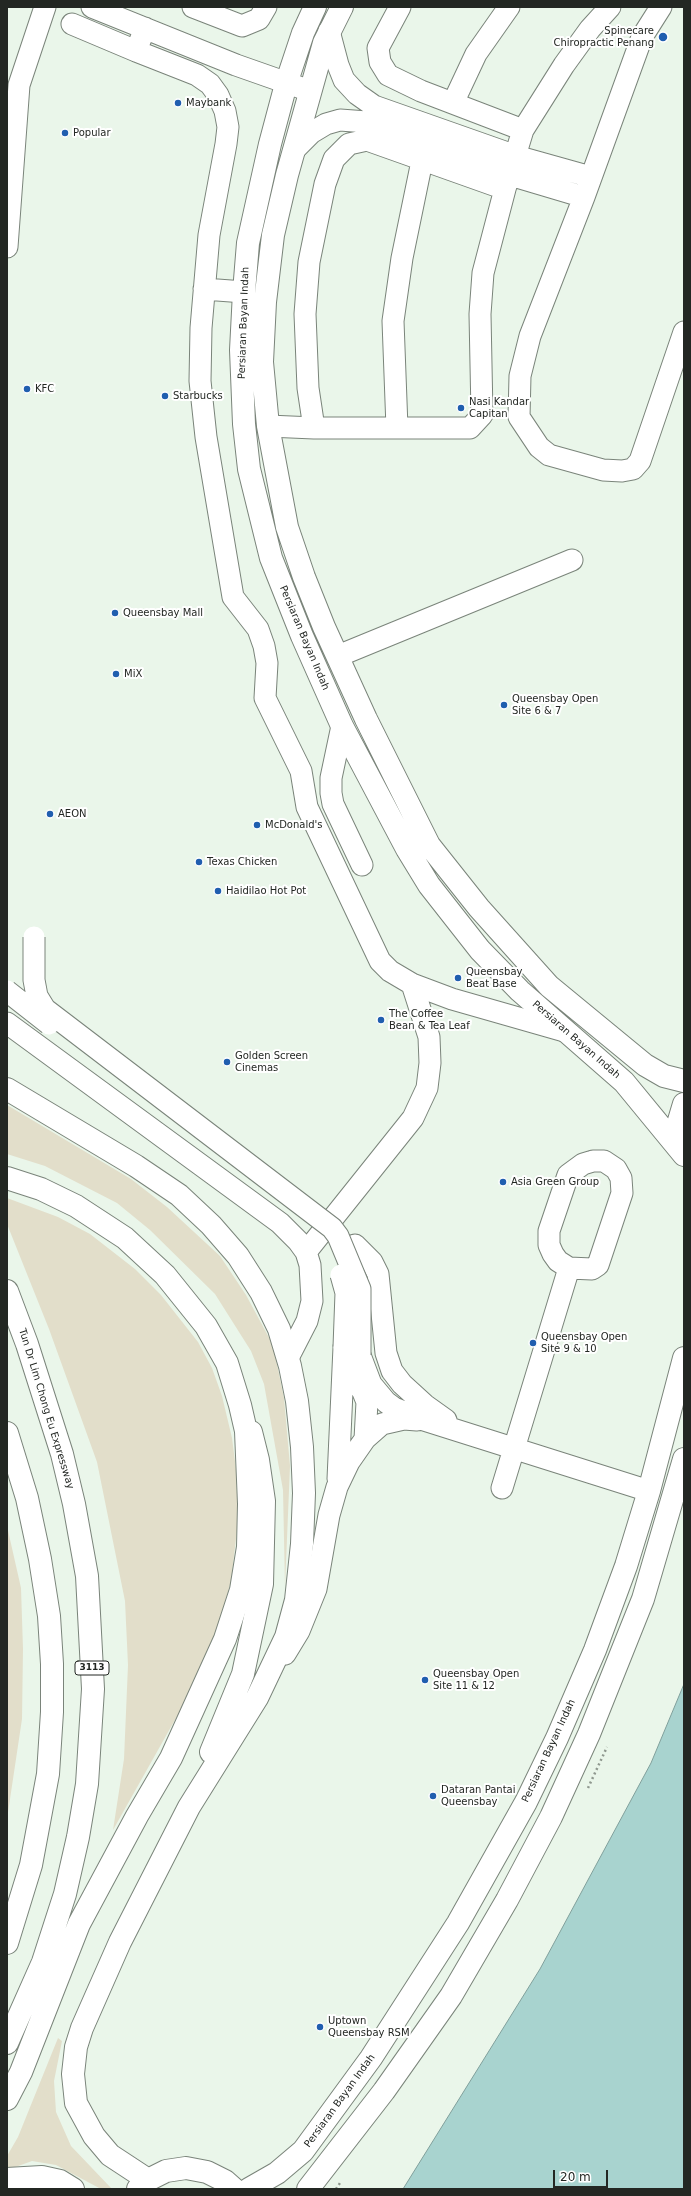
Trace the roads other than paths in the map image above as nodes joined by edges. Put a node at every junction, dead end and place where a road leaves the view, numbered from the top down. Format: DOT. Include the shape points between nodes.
graph roads {
  1 [pos="44,7"];
  2 [pos="193,7"];
  3 [pos="266,7"];
  4 [pos="315,7"];
  5 [pos="342,7"];
  6 [pos="400,7"];
  7 [pos="509,7"];
  8 [pos="610,7"];
  9 [pos="661,7"];
  10 [pos="96,8"];
  11 [pos="71,21"];
  12 [pos="145,28"];
  13 [pos="329,32"];
  14 [pos="136,51"];
  15 [pos="286,84"];
  16 [pos="310,92"];
  17 [pos="453,103"];
  18 [pos="523,130"];
  19 [pos="294,150"];
  20 [pos="422,161"];
  21 [pos="510,173"];
  22 [pos="591,177"];
  23 [pos="584,197"];
  24 [pos="7,247"];
  25 [pos="204,289"];
  26 [pos="244,292"];
  27 [pos="684,332"];
  28 [pos="268,426"];
  29 [pos="314,428"];
  30 [pos="397,428"];
  31 [pos="572,560"];
  32 [pos="338,656"];
  33 [pos="342,726"];
  34 [pos="352,746"];
  35 [pos="342,823"];
  36 [pos="362,865"];
  37 [pos="34,937"];
  38 [pos="412,984"];
  39 [pos="7,991"];
  40 [pos="7,1023"];
  41 [pos="564,1031"];
  42 [pos="684,1081"];
  43 [pos="7,1089"];
  44 [pos="684,1104"];
  45 [pos="684,1154"];
  46 [pos="7,1178"];
  47 [pos="355,1245"];
  48 [pos="306,1252"];
  49 [pos="569,1268"];
  50 [pos="7,1291"];
  51 [pos="288,1358"];
  52 [pos="684,1358"];
  53 [pos="354,1363"];
  54 [pos="232,1378"];
  55 [pos="424,1420"];
  56 [pos="461,1431"];
  57 [pos="7,1433"];
  58 [pos="365,1439"];
  59 [pos="514,1448"];
  60 [pos="684,1459"];
  61 [pos="350,1462"];
  62 [pos="337,1487"];
  63 [pos="502,1488"];
  64 [pos="649,1491"];
  65 [pos="268,1676"];
  66 [pos="189,1807"];
  67 [pos="7,1943"];
  68 [pos="7,2043"];
  69 [pos="7,2099"];
  70 [pos="7,2179"];
  71 [pos="143,2184"];
  72 [pos="73,2189"];
  73 [pos="234,2189"];
  74 [pos="249,2189"];
  75 [pos="308,2189"];
  1 -- 24 [label="street" via="19,85"];
  2 -- 3 [label="street" via="242,26 259,19"];
  4 -- 15 [label="main road, Persiaran Bayan Indah" via="303,33"];
  5 -- 13 [label="main road, Persiaran Bayan Indah"];
  6 -- 17 [label="street" via="378,48 380,62 388,75"];
  7 -- 17 [label="street" via="476,54"];
  8 -- 18 [label="street" via="564,65"];
  9 -- 22 [label="street" via="642,37"];
  10 -- 11 [label="street"];
  10 -- 12 [label="street"];
  11 -- 14 [label="street"];
  12 -- 14 [label="street"];
  12 -- 15 [label="street"];
  13 -- 16 [label="main road, Persiaran Bayan Indah"];
  13 -- 21 [label="street" via="344,80 362,98"];
  14 -- 25 [label="street" via="197,75 210,84 226,111 226,144 209,235"];
  15 -- 16 [label="street"];
  15 -- 26 [label="main road, Persiaran Bayan Indah" via="250,236"];
  16 -- 19 [label="main road, Persiaran Bayan Indah"];
  17 -- 18 [label="street"];
  18 -- 21 [label="street"];
  19 -- 21 [label="street" via="311,133 326,124 352,120 367,122"];
  19 -- 28 [label="main road, Persiaran Bayan Indah" via="273,235 265,302 262,362"];
  20 -- 21 [label="street"];
  20 -- 29 [label="street" via="367,140 350,144 334,158 325,184 309,262 305,314 308,388"];
  20 -- 30 [label="street" via="402,258 393,321"];
  21 -- 22 [label="street"];
  21 -- 23 [label="street"];
  21 -- 30 [label="street" via="483,273 480,314 482,415 470,428"];
  22 -- 23 [label="street"];
  23 -- 27 [label="street" via="530,336 520,376 519,417 539,447 550,455 603,470 633,469 640,461"];
  25 -- 26 [label="street"];
  25 -- 38 [label="street" via="200,381 206,437 233,597 258,629 264,646 267,663 265,698 301,771 307,807 380,961 390,971"];
  26 -- 33 [label="main road, Persiaran Bayan Indah" via="241,391 249,469 271,558"];
  28 -- 29 [label="street"];
  28 -- 32 [label="main road, Persiaran Bayan Indah" via="287,526 304,577"];
  29 -- 30 [label="street"];
  31 -- 32 [label="street"];
  32 -- 42 [label="main road, Persiaran Bayan Indah" via="366,719 430,845 452,875 549,986 645,1065 664,1076"];
  33 -- 34 [label="main road, Persiaran Bayan Indah"];
  33 -- 35 [label="street" via="330,785 333,804"];
  34 -- 35 [label="street" via="341,777 340,788 344,804"];
  34 -- 41 [label="main road, Persiaran Bayan Indah" via="429,885 480,950"];
  35 -- 36 [label="street"];
  37 -- 53 [label="street, bridge" via="34,980 37,996 45,1008 332,1228 338,1236 360,1289"];
  38 -- 41 [label="street" via="452,999"];
  38 -- 48 [label="street" via="429,1037 430,1063 427,1088 413,1118"];
  39 -- 53 [label="street, bridge" via="320,1232 328,1243 346,1293"];
  40 -- 48 [label="street" via="280,1223"];
  41 -- 45 [label="main road, Persiaran Bayan Indah" via="624,1082"];
  43 -- 51 [label="main road" via="148,1174 179,1195 212,1225 238,1256 261,1292 279,1329"];
  44 -- 45 [label="main road" via="678,1124 679,1141"];
  46 -- 54 [label="main road" via="76,1206 125,1238 151,1260 206,1326 220,1349"];
  47 -- 56 [label="street" via="372,1262 378,1274 386,1353 392,1371 425,1405"];
  48 -- 51 [label="street" via="310,1265 312,1301 307,1321"];
  49 -- 49 [label="street" via="553,1254 549,1245 549,1231 568,1175 583,1164 604,1161 616,1169 623,1186 601,1259 592,1269"];
  49 -- 59 [label="street"];
  50 -- 68 [label="main road, Tun Dr Lim Chong Eu Expressway / 3113" via="62,1454 74,1504 87,1576 93,1689 87,1784 65,1894 44,1962"];
  51 -- 65 [label="main road" via="297,1401 302,1447 302,1544 292,1619"];
  52 -- 64 [label="main road, Persiaran Bayan Indah"];
  53 -- 55 [label="street" via="386,1402"];
  53 -- 58 [label="street" via="367,1402"];
  53 -- 61 [label="street"];
  53 -- 62 [label="street"];
  54 -- 66 [label="main road" via="250,1429 264,1501 262,1584 243,1674"];
  54 -- 69 [label="main road" via="246,1431 249,1466 248,1547 241,1590 226,1640 171,1758 79,1924 21,2072"];
  55 -- 56 [label="street"];
  55 -- 58 [label="street" via="404,1419 382,1424"];
  56 -- 59 [label="street"];
  57 -- 67 [label="main road" via="27,1498 46,1587 52,1664 52,1712 48,1774 41,1817 31,1865"];
  58 -- 61 [label="street"];
  59 -- 63 [label="street"];
  59 -- 64 [label="street"];
  60 -- 75 [label="main road" via="643,1599 590,1734 551,1817 507,1900 451,1996 384,2091"];
  61 -- 62 [label="street"];
  62 -- 65 [label="street" via="329,1515 316,1589 292,1642"];
  64 -- 74 [label="main road, Persiaran Bayan Indah" via="626,1566 598,1643 557,1738 526,1802 458,1923 372,2058 303,2151 277,2173"];
  65 -- 66 [label="main road"];
  66 -- 71 [label="main road" via="120,1942 82,2028 72,2074 76,2103 97,2141"];
  70 -- 72 [label="main road" via="42,2177 60,2181"];
  71 -- 73 [label="main road" via="166,2171 186,2168 207,2172 225,2180"];
}
